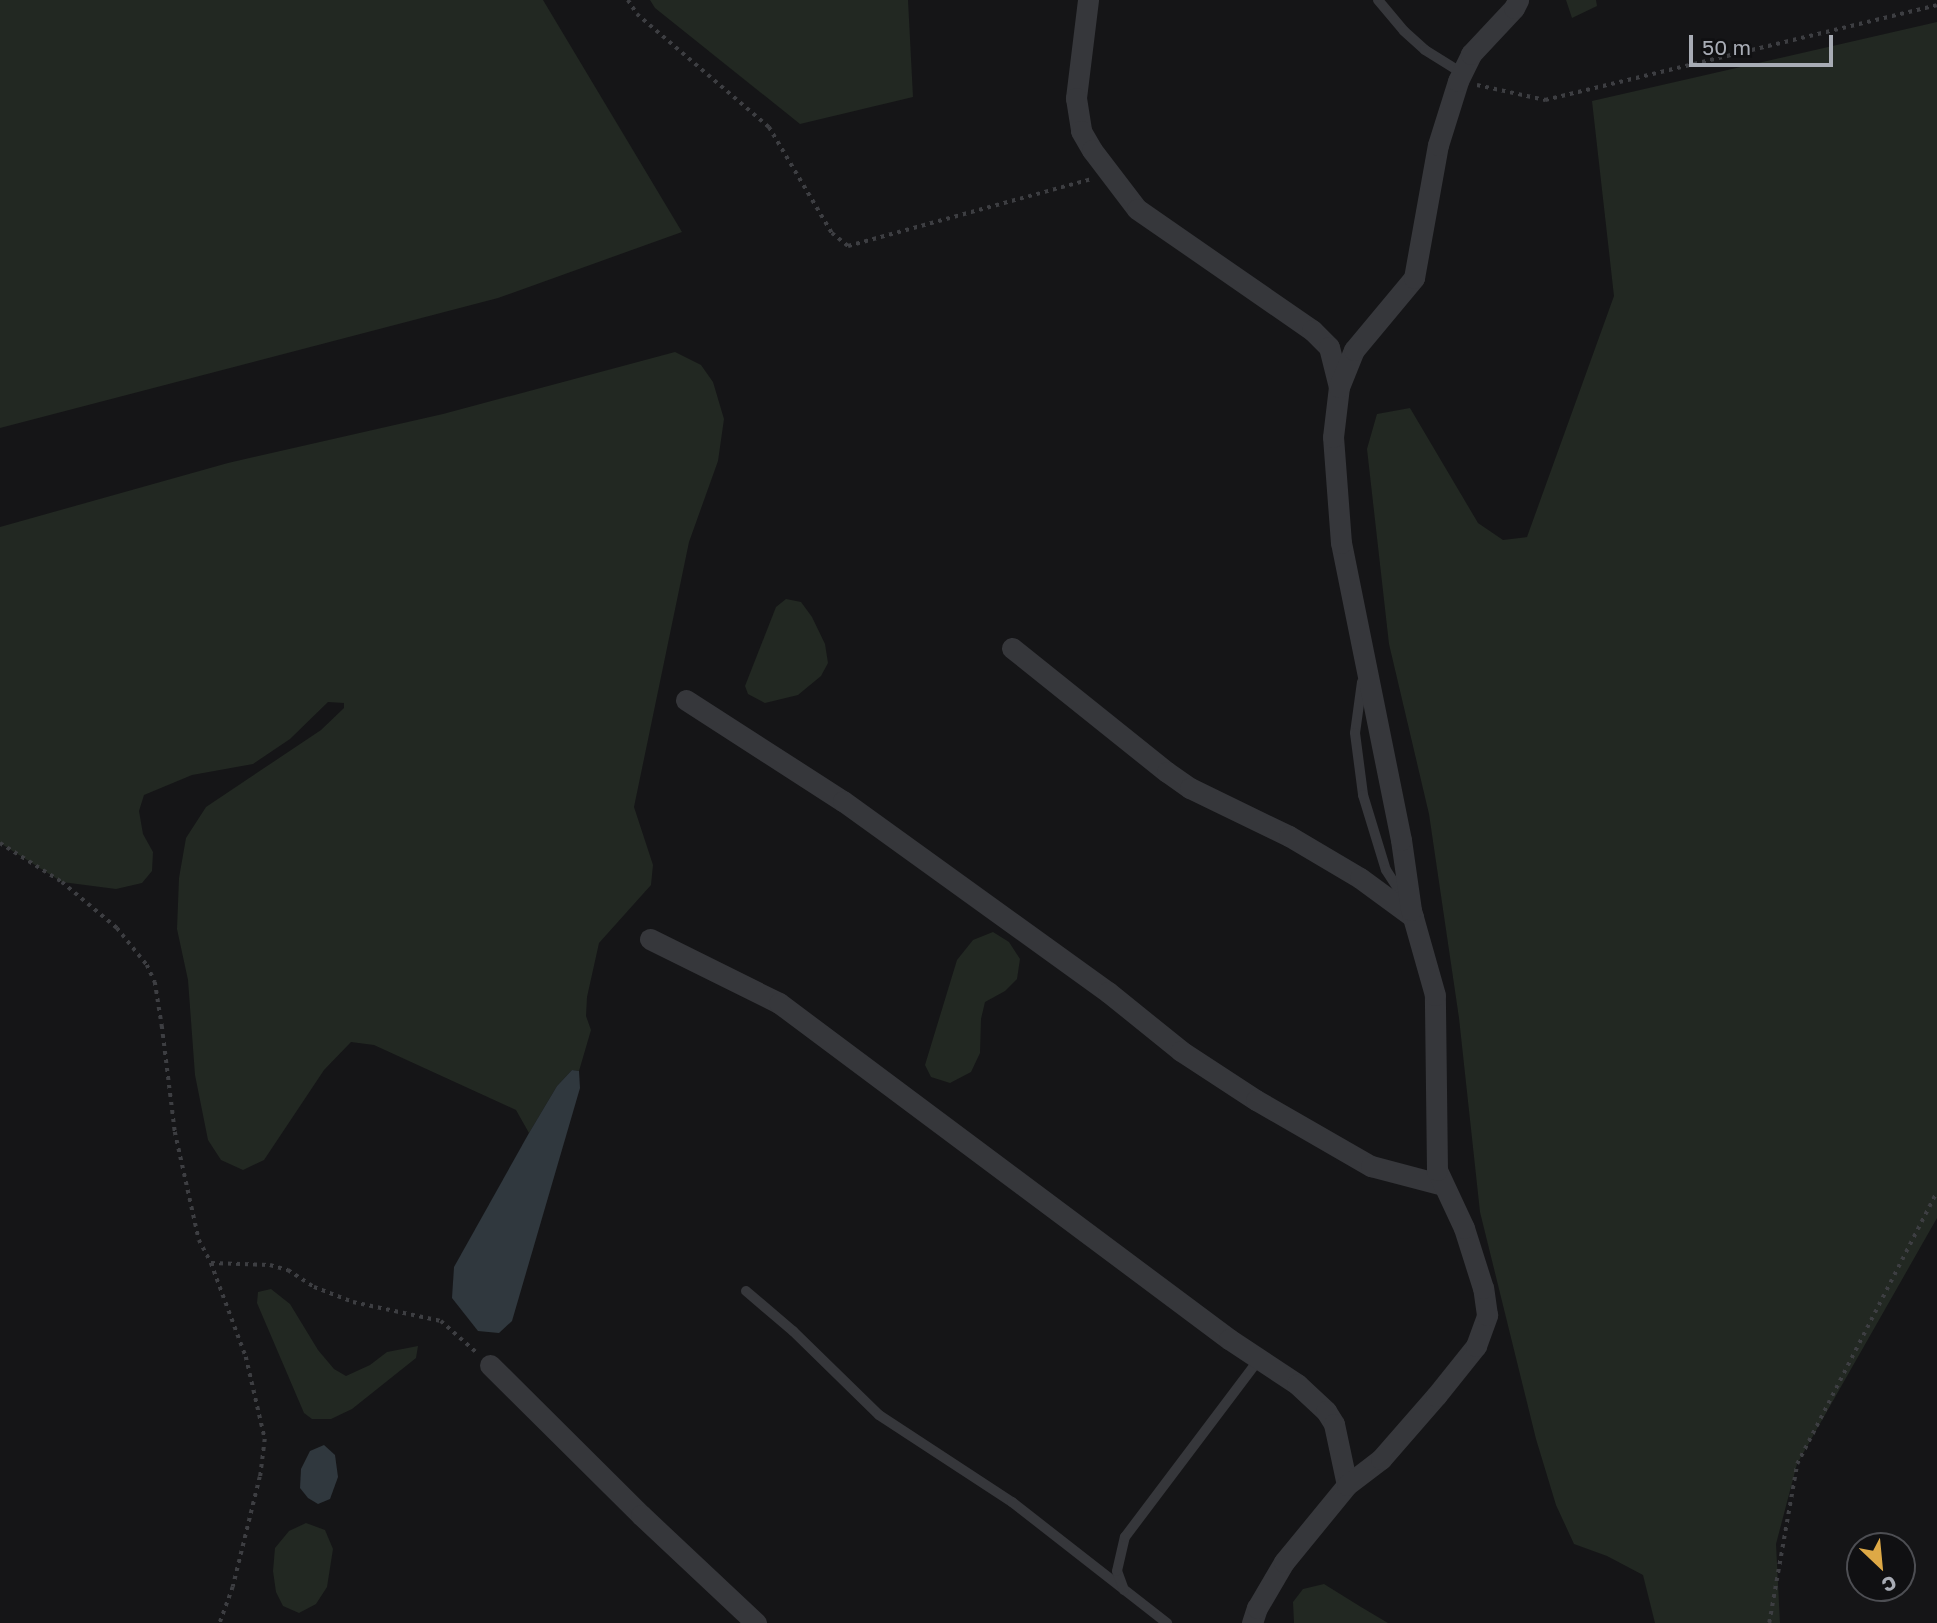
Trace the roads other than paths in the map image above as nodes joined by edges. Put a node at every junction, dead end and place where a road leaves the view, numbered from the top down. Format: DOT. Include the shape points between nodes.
graph roads {
  1 [pos="1088,0"];
  2 [pos="1378,0"];
  3 [pos="1518,0"];
  4 [pos="1460,77"];
  5 [pos="1339,387"];
  6 [pos="1012,648"];
  7 [pos="1365,662"];
  8 [pos="686,699"];
  9 [pos="1412,913"];
  10 [pos="650,939"];
  11 [pos="1443,1185"];
  12 [pos="747,1291"];
  13 [pos="1259,1359"];
  14 [pos="490,1365"];
  15 [pos="1347,1485"];
  16 [pos="1124,1590"];
  17 [pos="756,1623"];
  18 [pos="1167,1623"];
  19 [pos="1252,1623"];
  1 -- 5 [label="street" via="1078,109 1081,131 1137,209 1312,330 1329,347"];
  2 -- 4 [label="lane" via="1411,38"];
  3 -- 4 [label="street" via="1471,54"];
  4 -- 5 [label="street" via="1437,145 1414,278 1354,350"];
  5 -- 7 [label="street" via="1333,437 1341,543"];
  6 -- 9 [label="street" via="1178,780 1336,864"];
  7 -- 9 [label="street"];
  7 -- 9 [label="lane" via="1355,733 1363,795 1386,870"];
  8 -- 11 [label="street" via="843,801 1108,992 1181,1051 1256,1100 1371,1166"];
  9 -- 11 [label="street" via="1435,995 1436,1150"];
  10 -- 13 [label="street" via="779,1003"];
  11 -- 15 [label="street" via="1464,1228 1487,1315 1476,1346 1436,1396 1381,1459"];
  12 -- 16 [label="lane" via="879,1415 1012,1502"];
  13 -- 15 [label="street" via="1297,1384 1326,1411 1340,1440"];
  13 -- 16 [label="lane" via="1125,1537 1117,1571"];
  14 -- 17 [label="street"];
  15 -- 19 [label="street" via="1284,1562"];
  16 -- 18 [label="lane"];
}
